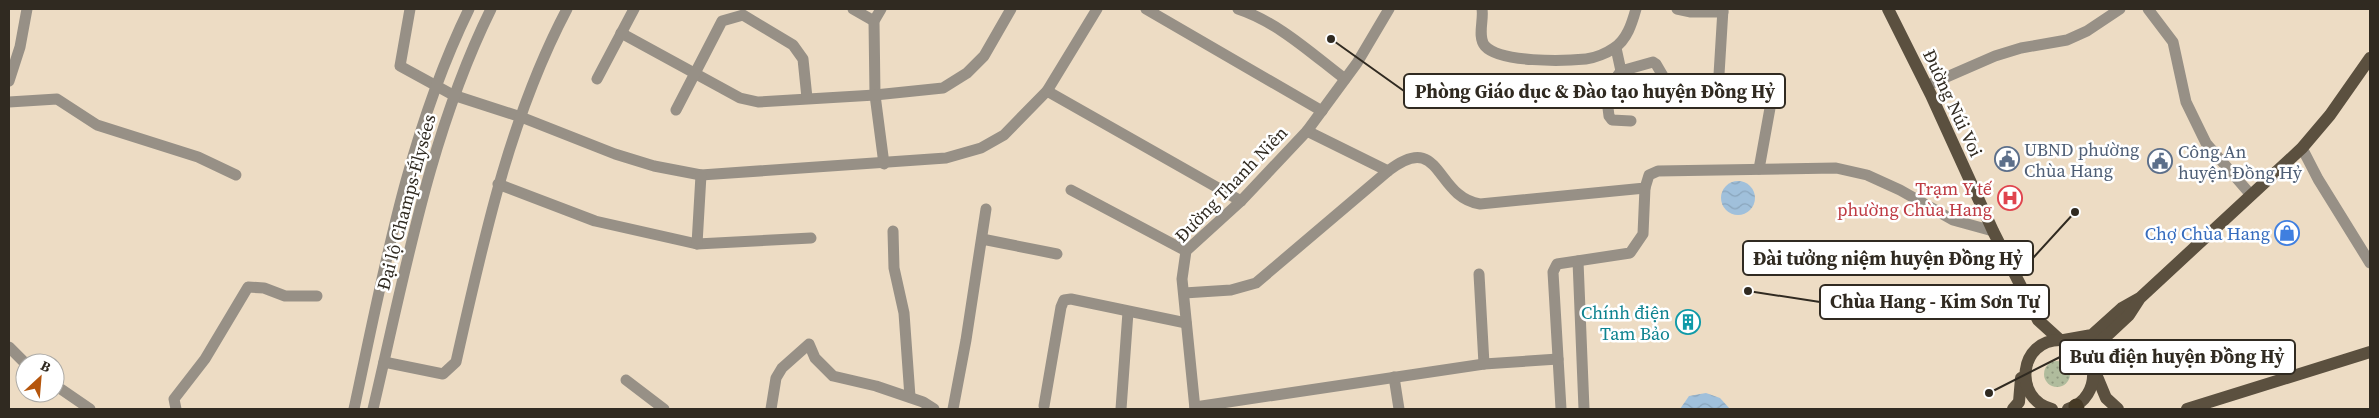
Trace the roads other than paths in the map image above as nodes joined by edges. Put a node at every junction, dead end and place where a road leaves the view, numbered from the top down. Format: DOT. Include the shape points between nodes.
graph roads {
  1 [pos="27,9"];
  2 [pos="410,9"];
  3 [pos="469,9"];
  4 [pos="491,9"];
  5 [pos="567,9"];
  6 [pos="634,9"];
  7 [pos="853,9"];
  8 [pos="881,9"];
  9 [pos="1011,9"];
  10 [pos="1097,9"];
  11 [pos="1146,9"];
  12 [pos="1238,9"];
  13 [pos="1389,9"];
  14 [pos="1482,9"];
  15 [pos="1636,9"];
  16 [pos="1677,9"];
  17 [pos="1888,9"];
  18 [pos="2120,9"];
  19 [pos="1723,10"];
  20 [pos="2150,10"];
  21 [pos="874,21"];
  22 [pos="621,33"];
  23 [pos="1616,48"];
  24 [pos="2370,58"];
  25 [pos="1621,71"];
  26 [pos="695,72"];
  27 [pos="597,78"];
  28 [pos="1346,79"];
  29 [pos="9,81"];
  30 [pos="1926,86"];
  31 [pos="435,87"];
  32 [pos="1670,88"];
  33 [pos="1047,91"];
  34 [pos="453,95"];
  35 [pos="875,95"];
  36 [pos="807,98"];
  37 [pos="9,102"];
  38 [pos="676,110"];
  39 [pos="1322,111"];
  40 [pos="521,117"];
  41 [pos="1631,121"];
  42 [pos="1307,131"];
  43 [pos="2302,148"];
  44 [pos="884,164"];
  45 [pos="1759,169"];
  46 [pos="1388,172"];
  47 [pos="236,175"];
  48 [pos="701,175"];
  49 [pos="498,184"];
  50 [pos="1646,188"];
  51 [pos="1072,190"];
  52 [pos="2251,196"];
  53 [pos="1240,201"];
  54 [pos="986,209"];
  55 [pos="893,231"];
  56 [pos="1993,231"];
  57 [pos="811,238"];
  58 [pos="982,238"];
  59 [pos="697,244"];
  60 [pos="1186,251"];
  61 [pos="1057,254"];
  62 [pos="1578,261"];
  63 [pos="2370,263"];
  64 [pos="1479,274"];
  65 [pos="1184,293"];
  66 [pos="317,296"];
  67 [pos="2140,298"];
  68 [pos="1128,312"];
  69 [pos="2038,320"];
  70 [pos="1186,323"];
  71 [pos="2062,340"];
  72 [pos="2370,352"];
  73 [pos="1558,359"];
  74 [pos="384,362"];
  75 [pos="2027,363"];
  76 [pos="1484,364"];
  77 [pos="2094,370"];
  78 [pos="1394,378"];
  79 [pos="626,380"];
  80 [pos="65,392"];
  81 [pos="910,397"];
  82 [pos="1044,406"];
  83 [pos="1195,408"];
  84 [pos="2073,408"];
  85 [pos="90,409"];
  86 [pos="176,409"];
  87 [pos="354,409"];
  88 [pos="373,409"];
  89 [pos="664,409"];
  90 [pos="771,409"];
  91 [pos="934,409"];
  92 [pos="952,409"];
  93 [pos="1121,409"];
  94 [pos="1399,409"];
  95 [pos="1561,409"];
  96 [pos="1584,409"];
  97 [pos="2013,409"];
  98 [pos="2052,409"];
  99 [pos="2118,409"];
  100 [pos="2187,409"];
  1 -- 29 [label="street"];
  2 -- 31 [label="street" via="400,66"];
  3 -- 31 [label="street, Đại lộ Champs-Élysées"];
  4 -- 34 [label="street, Đại lộ Champs-Élysées"];
  5 -- 40 [label="street"];
  6 -- 22 [label="street"];
  7 -- 21 [label="street"];
  8 -- 21 [label="street"];
  9 -- 35 [label="street" via="984,56 959,78 943,88"];
  10 -- 33 [label="street"];
  11 -- 39 [label="street"];
  12 -- 28 [label="street" via="1281,31"];
  13 -- 28 [label="street, Đường Thanh Niên"];
  14 -- 23 [label="street" via="1481,38 1485,46 1494,51 1538,61 1588,59"];
  15 -- 23 [label="street" via="1631,26"];
  16 -- 19 [label="street" via="1691,12"];
  17 -- 30 [label="main road, Đường Núi Voi"];
  18 -- 30 [label="street" via="2067,40 2004,54"];
  19 -- 45 [label="street" via="1718,91 1727,96 1764,90 1770,91 1772,97"];
  20 -- 52 [label="street" via="2173,42 2186,102 2206,144"];
  21 -- 35 [label="street"];
  22 -- 26 [label="street"];
  22 -- 27 [label="street"];
  23 -- 25 [label="street"];
  24 -- 43 [label="main road"];
  25 -- 32 [label="street" via="1653,62"];
  25 -- 41 [label="street" via="1606,92 1608,116 1612,120"];
  26 -- 36 [label="street" via="740,98 758,102"];
  26 -- 36 [label="street" via="722,21 743,15 793,46 803,60"];
  26 -- 38 [label="street"];
  28 -- 39 [label="street, Đường Thanh Niên"];
  30 -- 56 [label="main road, Đường Núi Voi"];
  31 -- 34 [label="street"];
  31 -- 87 [label="street, Đại lộ Champs-Élysées" via="406,180"];
  33 -- 44 [label="street" via="1004,135 981,148 946,158"];
  33 -- 53 [label="street"];
  34 -- 40 [label="street"];
  34 -- 74 [label="street, Đại lộ Champs-Élysées" via="425,184"];
  35 -- 36 [label="street"];
  35 -- 44 [label="street"];
  37 -- 47 [label="street" via="57,99 100,126 198,157"];
  39 -- 42 [label="street, Đường Thanh Niên"];
  40 -- 48 [label="street" via="654,166"];
  40 -- 49 [label="street"];
  42 -- 46 [label="street"];
  42 -- 53 [label="street, Đường Thanh Niên"];
  43 -- 52 [label="main road"];
  43 -- 63 [label="street"];
  44 -- 48 [label="street"];
  45 -- 50 [label="street" via="1658,171 1649,175"];
  45 -- 56 [label="street" via="1836,168 1867,175 1953,220"];
  46 -- 50 [label="street" via="1400,162 1422,157 1435,166 1456,194 1468,202 1480,204"];
  46 -- 65 [label="street" via="1256,283 1231,290"];
  48 -- 59 [label="street"];
  49 -- 59 [label="street" via="595,221"];
  49 -- 74 [label="street" via="456,362 443,374"];
  50 -- 62 [label="street" via="1643,234 1630,253"];
  51 -- 60 [label="street"];
  52 -- 67 [label="main road"];
  53 -- 60 [label="street, Đường Thanh Niên"];
  54 -- 58 [label="street"];
  55 -- 81 [label="street" via="894,268 904,313"];
  56 -- 69 [label="main road, Đường Núi Voi"];
  57 -- 59 [label="street"];
  58 -- 61 [label="street"];
  58 -- 92 [label="street"];
  60 -- 65 [label="street, Đường Thanh Niên"];
  62 -- 73 [label="street" via="1557,264 1553,272"];
  62 -- 96 [label="street"];
  64 -- 76 [label="street"];
  65 -- 70 [label="street, Đường Thanh Niên"];
  66 -- 86 [label="street" via="285,296 264,288 248,287 205,359 179,391 174,400"];
  67 -- 71 [label="main road" via="2122,308 2092,335"];
  67 -- 77 [label="main road" via="2128,315 2099,343"];
  68 -- 70 [label="street"];
  68 -- 82 [label="street" via="1064,300"];
  68 -- 93 [label="street"];
  69 -- 71 [label="main road, Đường Núi Voi"];
  69 -- 75 [label="main road" via="2038,336"];
  70 -- 83 [label="street, Đường Thanh Niên"];
  71 -- 75 [label="main road" via="2042,345"];
  71 -- 77 [label="main road, Đường Núi Voi" via="2083,350"];
  72 -- 100 [label="main road"];
  73 -- 76 [label="street"];
  73 -- 95 [label="street"];
  74 -- 88 [label="street, Đại lộ Champs-Élysées"];
  75 -- 97 [label="main road" via="2020,380 2019,402"];
  75 -- 98 [label="main road" via="2025,381 2029,393 2037,402"];
  76 -- 78 [label="street"];
  77 -- 84 [label="main road" via="2090,392"];
  77 -- 99 [label="main road, Đường Núi Voi" via="2103,394"];
  78 -- 83 [label="street"];
  78 -- 94 [label="street"];
  79 -- 89 [label="street"];
  80 -- 85 [label="street"];
  81 -- 90 [label="street" via="833,376 815,358 809,344 782,368 776,378"];
  81 -- 91 [label="street"];
}
